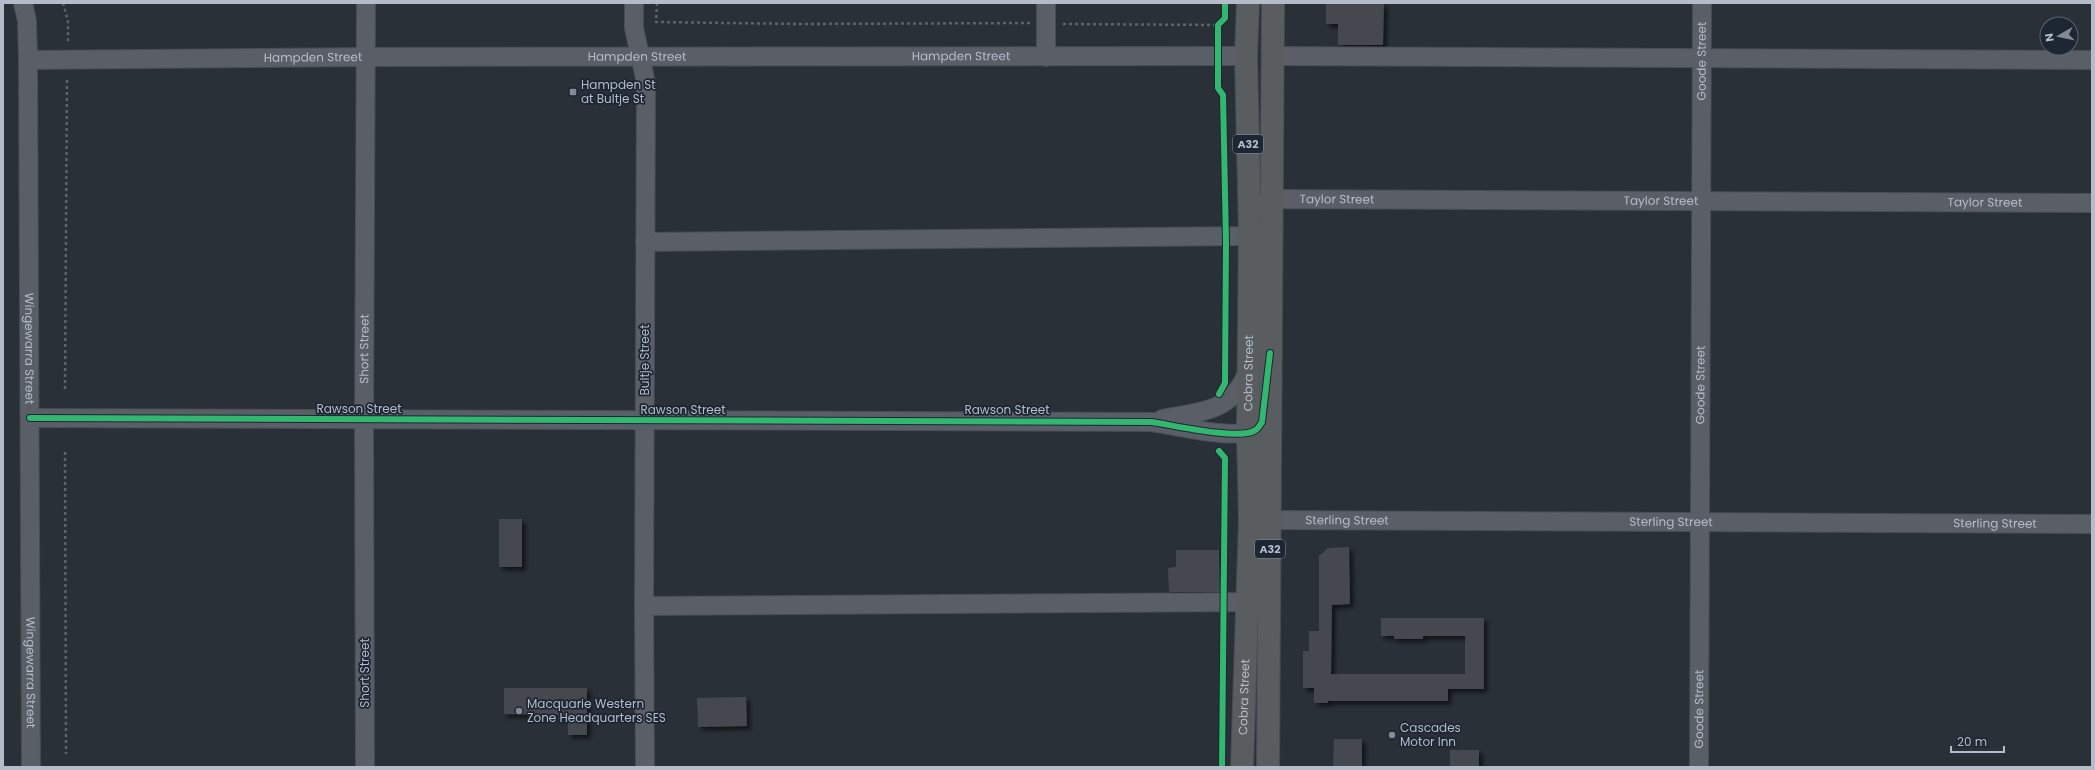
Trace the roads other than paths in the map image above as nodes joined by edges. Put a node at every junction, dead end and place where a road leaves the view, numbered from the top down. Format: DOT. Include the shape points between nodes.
graph roads {
  1 [pos="23,3"];
  2 [pos="366,3"];
  3 [pos="634,3"];
  4 [pos="1046,3"];
  5 [pos="1248,3"];
  6 [pos="1267,3"];
  7 [pos="1273,3"];
  8 [pos="1702,3"];
  9 [pos="1246,56"];
  10 [pos="1272,56"];
  11 [pos="366,57"];
  12 [pos="640,57"];
  13 [pos="1046,57"];
  14 [pos="1701,57"];
  15 [pos="28,60"];
  16 [pos="2092,60"];
  17 [pos="1271,94"];
  18 [pos="1272,199"];
  19 [pos="1700,201"];
  20 [pos="2092,203"];
  21 [pos="1250,234"];
  22 [pos="645,242"];
  23 [pos="1270,354"];
  24 [pos="1249,367"];
  25 [pos="30,418"];
  26 [pos="364,420"];
  27 [pos="644,421"];
  28 [pos="1152,422"];
  29 [pos="1248,433"];
  30 [pos="1260,520"];
  31 [pos="1700,522"];
  32 [pos="2092,524"];
  33 [pos="1248,602"];
  34 [pos="644,606"];
  35 [pos="31,767"];
  36 [pos="365,767"];
  37 [pos="645,767"];
  38 [pos="1242,767"];
  39 [pos="1268,767"];
  40 [pos="1699,767"];
  1 -- 15 [label="street, Wingewarra Street"];
  2 -- 11 [label="street, Short Street"];
  3 -- 12 [label="street, Bultje Street" via="634,28"];
  4 -- 13 [label="street"];
  5 -- 9 [label="highway, Cobra Street / A32"];
  6 -- 9 [label="highway" via="1263,39 1259,48"];
  7 -- 10 [label="highway, Cobra Street / A32"];
  8 -- 14 [label="street, Goode Street"];
  9 -- 13 [label="street, Hampden Street"];
  9 -- 17 [label="highway" via="1264,72"];
  9 -- 21 [label="highway, Cobra Street / A32"];
  10 -- 14 [label="street"];
  10 -- 17 [label="highway, Cobra Street / A32"];
  11 -- 12 [label="street, Hampden Street"];
  11 -- 15 [label="street, Hampden Street"];
  11 -- 26 [label="street, Short Street"];
  12 -- 13 [label="street, Hampden Street"];
  12 -- 22 [label="street, Bultje Street" via="646,83"];
  14 -- 16 [label="street"];
  14 -- 19 [label="street, Goode Street"];
  15 -- 25 [label="street, Wingewarra Street"];
  17 -- 18 [label="highway, Cobra Street / A32"];
  18 -- 19 [label="street, Taylor Street"];
  18 -- 21 [label="street" via="1258,209"];
  18 -- 23 [label="highway, Cobra Street / A32"];
  19 -- 20 [label="street, Taylor Street"];
  19 -- 31 [label="street, Goode Street"];
  21 -- 22 [label="street"];
  21 -- 24 [label="highway, Cobra Street / A32"];
  22 -- 27 [label="street, Bultje Street"];
  23 -- 29 [label="street" via="1262,422 1258,428"];
  23 -- 30 [label="highway, Cobra Street / A32"];
  24 -- 28 [label="street, Rawson Street" via="1240,388 1229,401 1204,410"];
  24 -- 29 [label="highway, Cobra Street / A32"];
  25 -- 26 [label="street, Rawson Street"];
  25 -- 35 [label="street, Wingewarra Street"];
  26 -- 27 [label="street, Rawson Street"];
  26 -- 36 [label="street, Short Street"];
  27 -- 28 [label="street, Rawson Street"];
  27 -- 34 [label="street, Bultje Street"];
  28 -- 29 [label="street, Rawson Street" via="1219,433"];
  29 -- 30 [label="highway, Cobra Street / A32"];
  30 -- 31 [label="street, Sterling Street"];
  30 -- 33 [label="highway, Cobra Street / A32"];
  30 -- 39 [label="highway, Cobra Street / A32"];
  31 -- 32 [label="street, Sterling Street"];
  31 -- 40 [label="street, Goode Street"];
  33 -- 34 [label="street"];
  33 -- 38 [label="highway, Cobra Street / A32"];
  34 -- 37 [label="street, Bultje Street"];
}
